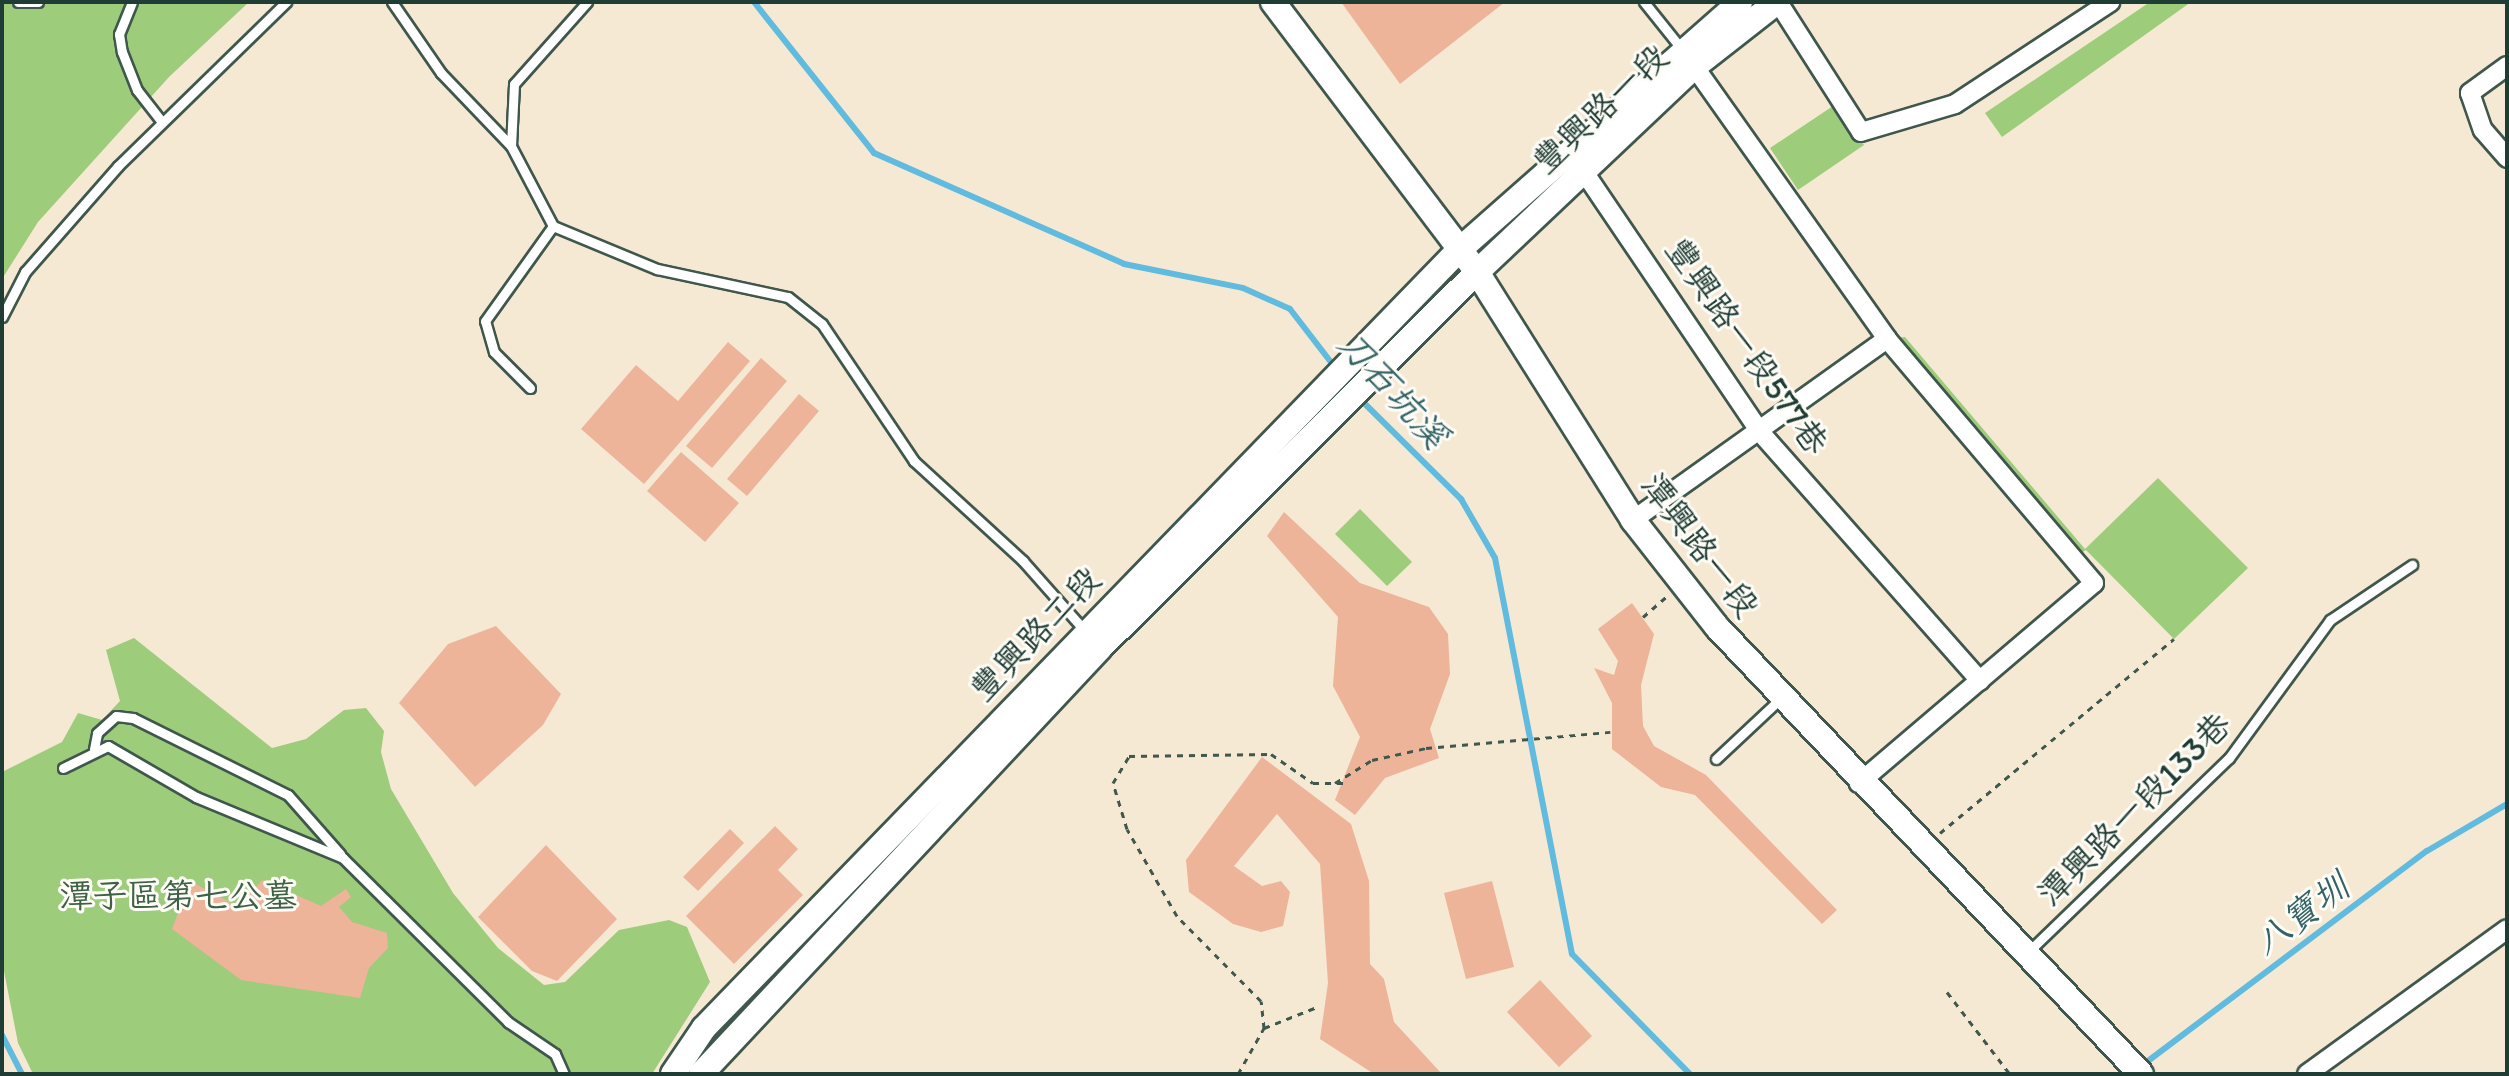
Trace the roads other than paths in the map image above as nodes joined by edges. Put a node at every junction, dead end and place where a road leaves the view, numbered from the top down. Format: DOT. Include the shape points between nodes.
graph roads {
  1 [pos="18,2"];
  2 [pos="38,2"];
  3 [pos="132,2"];
  4 [pos="286,2"];
  5 [pos="392,2"];
  6 [pos="587,2"];
  7 [pos="1273,2"];
  8 [pos="1644,2"];
  9 [pos="1740,2"];
  10 [pos="1777,2"];
  11 [pos="2110,2"];
  12 [pos="1687,57"];
  13 [pos="2507,66"];
  14 [pos="161,121"];
  15 [pos="511,146"];
  16 [pos="1563,152"];
  17 [pos="2507,158"];
  18 [pos="1586,168"];
  19 [pos="553,226"];
  20 [pos="1458,251"];
  21 [pos="1477,272"];
  22 [pos="2,317"];
  23 [pos="1887,339"];
  24 [pos="530,388"];
  25 [pos="1760,432"];
  26 [pos="1633,520"];
  27 [pos="2412,565"];
  28 [pos="1092,639"];
  29 [pos="1980,681"];
  30 [pos="1780,699"];
  31 [pos="94,749"];
  32 [pos="1716,759"];
  33 [pos="63,768"];
  34 [pos="1859,783"];
  35 [pos="343,858"];
  36 [pos="2507,929"];
  37 [pos="2025,954"];
  38 [pos="564,1074"];
  39 [pos="673,1074"];
  40 [pos="701,1074"];
  41 [pos="2141,1074"];
  42 [pos="2307,1074"];
  1 -- 2 [label="lane"];
  3 -- 14 [label="lane" via="119,34 122,52 137,90"];
  4 -- 14 [label="lane"];
  5 -- 15 [label="lane" via="441,73"];
  6 -- 15 [label="lane" via="514,84"];
  7 -- 20 [label="street, 潭興路一段"];
  8 -- 12 [label="lane"];
  9 -- 12 [label="street, 豐興路一段"];
  10 -- 11 [label="street" via="1861,132 1955,104"];
  10 -- 12 [label="street, 豐興路一段"];
  12 -- 16 [label="street, 豐興路一段"];
  12 -- 18 [label="street, 豐興路一段"];
  12 -- 23 [label="street"];
  13 -- 17 [label="street" via="2470,93 2483,130"];
  14 -- 22 [label="lane" via="25,272"];
  15 -- 19 [label="lane"];
  16 -- 18 [label="street, 豐興路一段577巷"];
  16 -- 20 [label="street, 豐興路一段"];
  18 -- 21 [label="street, 豐興路一段"];
  18 -- 25 [label="street, 豐興路一段577巷"];
  19 -- 24 [label="lane" via="485,321 494,352"];
  19 -- 28 [label="lane" via="657,269 788,297 822,324 914,461 1023,561"];
  20 -- 21 [label="street, 潭興路一段"];
  20 -- 28 [label="street, 豐興路二段"];
  21 -- 26 [label="street, 潭興路一段"];
  21 -- 28 [label="street, 豐興路二段"];
  23 -- 25 [label="street"];
  23 -- 29 [label="street" via="2094,583"];
  25 -- 26 [label="street"];
  25 -- 29 [label="street, 豐興路一段577巷"];
  26 -- 30 [label="street, 潭興路一段"];
  27 -- 37 [label="lane, 潭興路一段133巷" via="2330,620 2229,758"];
  28 -- 39 [label="street, 豐興路二段" via="704,1028"];
  28 -- 40 [label="street, 豐興路二段"];
  29 -- 34 [label="street"];
  30 -- 32 [label="lane"];
  30 -- 34 [label="street, 潭興路一段"];
  31 -- 33 [label="lane"];
  31 -- 35 [label="lane" via="108,746 196,797"];
  31 -- 35 [label="lane" via="92,740 116,716 133,718 288,795"];
  34 -- 37 [label="street, 潭興路一段"];
  35 -- 38 [label="lane" via="508,1022 555,1054"];
  36 -- 42 [label="street"];
  37 -- 41 [label="street, 潭興路一段"];
}
